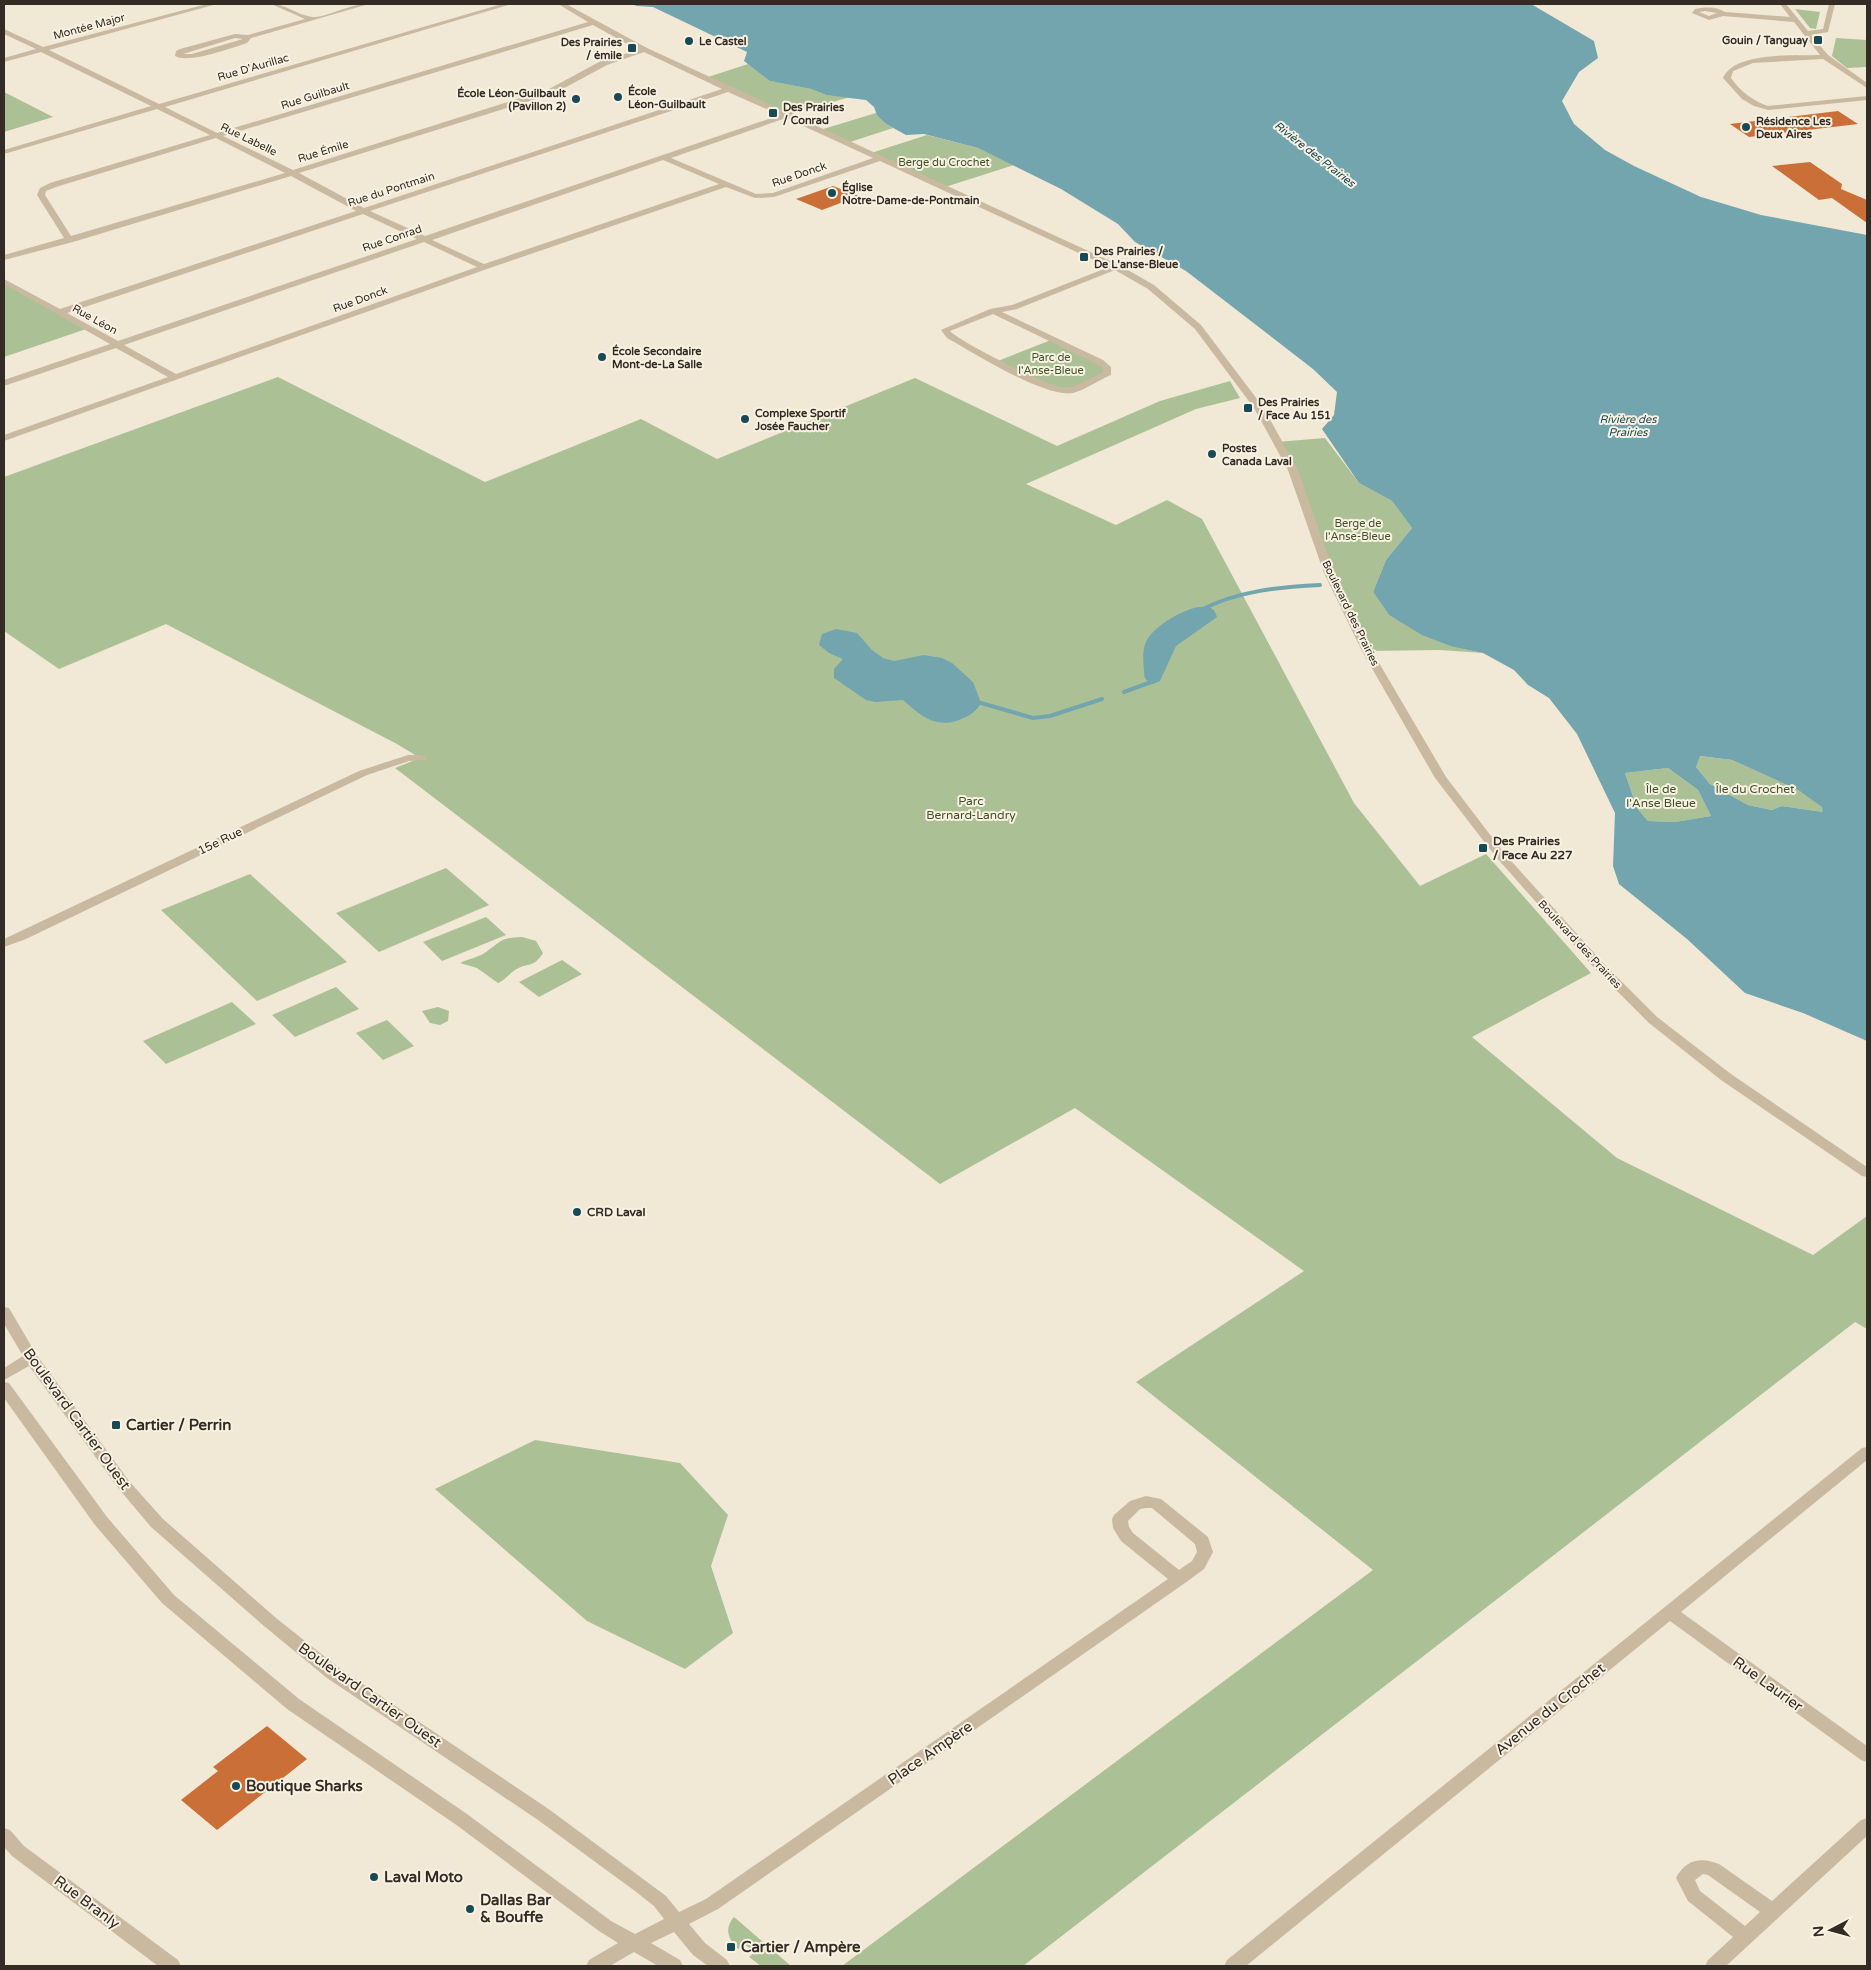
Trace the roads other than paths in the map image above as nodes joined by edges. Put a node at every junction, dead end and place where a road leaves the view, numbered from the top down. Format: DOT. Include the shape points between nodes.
graph roads {
  1 [pos="214,4"];
  2 [pos="274,4"];
  3 [pos="366,4"];
  4 [pos="508,4"];
  5 [pos="561,4"];
  6 [pos="1783,4"];
  7 [pos="1832,4"];
  8 [pos="1723,14"];
  9 [pos="312,19"];
  10 [pos="1796,20"];
  11 [pos="594,22"];
  12 [pos="4,31"];
  13 [pos="1807,33"];
  14 [pos="248,37"];
  15 [pos="42,50"];
  16 [pos="644,50"];
  17 [pos="1825,57"];
  18 [pos="4,60"];
  19 [pos="1867,86"];
  20 [pos="729,88"];
  21 [pos="1867,98"];
  22 [pos="155,107"];
  23 [pos="788,115"];
  24 [pos="218,136"];
  25 [pos="4,152"];
  26 [pos="665,158"];
  27 [pos="879,159"];
  28 [pos="292,172"];
  29 [pos="726,184"];
  30 [pos="361,210"];
  31 [pos="426,239"];
  32 [pos="70,240"];
  33 [pos="4,258"];
  34 [pos="1111,265"];
  35 [pos="484,267"];
  36 [pos="4,281"];
  37 [pos="993,311"];
  38 [pos="60,312"];
  39 [pos="117,344"];
  40 [pos="175,377"];
  41 [pos="4,382"];
  42 [pos="4,438"];
  43 [pos="421,758"];
  44 [pos="22,936"];
  45 [pos="4,943"];
  46 [pos="4,952"];
  47 [pos="1867,1173"];
  48 [pos="4,1312"];
  49 [pos="31,1358"];
  50 [pos="4,1374"];
  51 [pos="4,1387"];
  52 [pos="1867,1452"];
  53 [pos="1179,1579"];
  54 [pos="1669,1612"];
  55 [pos="1867,1755"];
  56 [pos="1867,1824"];
  57 [pos="4,1835"];
  58 [pos="1774,1912"];
  59 [pos="677,1922"];
  60 [pos="1746,1937"];
  61 [pos="634,1943"];
  62 [pos="172,1966"];
  63 [pos="595,1966"];
  64 [pos="674,1966"];
  65 [pos="721,1966"];
  66 [pos="1233,1966"];
  67 [pos="1714,1966"];
  1 -- 15 [label="street, Montée Major"];
  2 -- 9 [label="street"];
  3 -- 9 [label="street"];
  4 -- 22 [label="street, Rue D'Aurillac"];
  5 -- 11 [label="street, Boulevard des Prairies"];
  6 -- 10 [label="street"];
  7 -- 13 [label="street" via="1826,31"];
  8 -- 10 [label="street"];
  9 -- 14 [label="street"];
  10 -- 13 [label="street"];
  11 -- 16 [label="street, Boulevard des Prairies"];
  11 -- 24 [label="street, Rue Guilbault"];
  12 -- 15 [label="street, Rue Labelle"];
  13 -- 17 [label="street"];
  14 -- 14 [label="street" via="235,36 183,50 179,56 192,56 245,42"];
  15 -- 18 [label="street, Montée Major"];
  15 -- 22 [label="street, Rue Labelle"];
  16 -- 20 [label="street, Boulevard des Prairies"];
  16 -- 28 [label="street, Rue Émile" via="604,63 552,91"];
  17 -- 19 [label="street"];
  17 -- 21 [label="street" via="1750,61 1733,67 1727,78 1744,96 1768,108"];
  20 -- 23 [label="street, Boulevard des Prairies"];
  20 -- 30 [label="street, Rue du Pontmain"];
  22 -- 24 [label="street, Rue Labelle"];
  22 -- 25 [label="street, Rue D'Aurillac"];
  23 -- 26 [label="street, Rue Conrad"];
  23 -- 27 [label="street, Boulevard des Prairies"];
  24 -- 28 [label="street, Rue Labelle"];
  24 -- 32 [label="street, Rue Guilbault" via="43,190 41,195"];
  26 -- 29 [label="street, Rue Donck"];
  26 -- 31 [label="street, Rue Conrad"];
  27 -- 29 [label="street, Rue Donck" via="774,195 755,196"];
  27 -- 34 [label="street, Boulevard des Prairies"];
  28 -- 30 [label="street, Rue Labelle"];
  28 -- 32 [label="street, Rue Émile"];
  29 -- 35 [label="street, Rue Donck"];
  30 -- 31 [label="street, Rue Labelle"];
  30 -- 38 [label="street, Rue du Pontmain"];
  31 -- 35 [label="street, Rue Labelle"];
  31 -- 39 [label="street, Rue Conrad"];
  32 -- 33 [label="street, Rue Émile"];
  34 -- 37 [label="street" via="1014,307"];
  34 -- 47 [label="street, Boulevard des Prairies" via="1151,287 1198,327 1258,407 1293,470 1329,573 1367,651 1440,778 1500,855 1601,968 1654,1020 1726,1077"];
  35 -- 40 [label="street, Rue Donck"];
  36 -- 38 [label="street, Rue Léon"];
  37 -- 37 [label="street" via="945,330 950,336 1015,372 1059,390 1072,390 1108,374 1108,367 1100,362"];
  38 -- 39 [label="street, Rue Léon"];
  39 -- 40 [label="street, Rue Léon"];
  39 -- 41 [label="street, Rue Conrad"];
  40 -- 42 [label="street, Rue Donck"];
  43 -- 44 [label="street, 15e Rue" via="408,758 363,773"];
  44 -- 45 [label="street, 15e Rue"];
  44 -- 46 [label="street, 15e Rue"];
  48 -- 49 [label="street, Boulevard Cartier Ouest"];
  49 -- 50 [label="street"];
  49 -- 59 [label="street, Boulevard Cartier Ouest" via="124,1485 157,1523 249,1604 333,1673 602,1856 660,1901"];
  51 -- 61 [label="street" via="101,1521 168,1599 293,1704 461,1819 605,1926"];
  52 -- 54 [label="street, Avenue du Crochet"];
  53 -- 53 [label="street, Place Ampère" via="1198,1565 1204,1552 1202,1541 1156,1503 1135,1505 1120,1519 1121,1528 1127,1537"];
  53 -- 59 [label="street, Place Ampère" via="762,1870 712,1904"];
  54 -- 55 [label="street, Rue Laurier"];
  54 -- 66 [label="street, Avenue du Crochet"];
  56 -- 58 [label="street"];
  57 -- 62 [label="street, Rue Branly" via="18,1851"];
  58 -- 60 [label="street"];
  58 -- 60 [label="street" via="1713,1869 1700,1866 1685,1878 1694,1896"];
  59 -- 61 [label="street, Place Ampère"];
  59 -- 65 [label="street, Boulevard Cartier Ouest" via="699,1948"];
  60 -- 67 [label="street"];
  61 -- 63 [label="street, Place Ampère"];
  61 -- 64 [label="street"];
}
